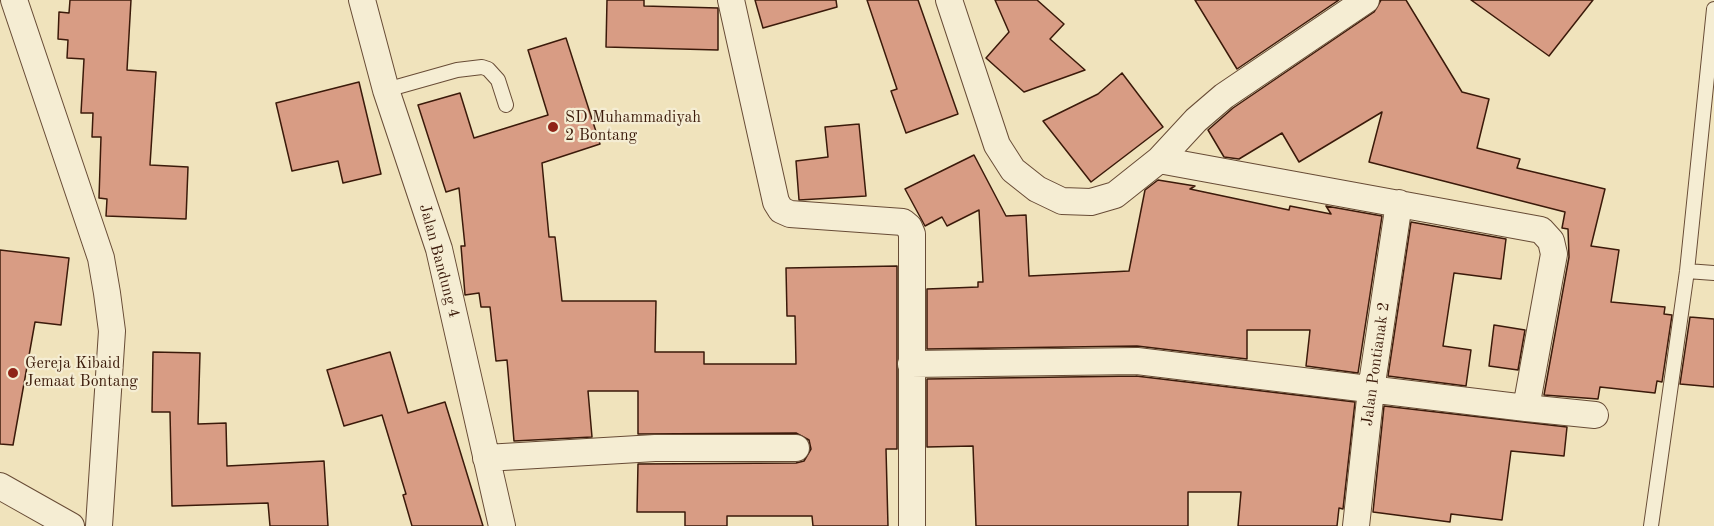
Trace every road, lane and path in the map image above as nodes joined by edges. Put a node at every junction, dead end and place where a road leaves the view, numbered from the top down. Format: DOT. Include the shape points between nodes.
graph roads {
  1 [pos="14,0"];
  2 [pos="362,0"];
  3 [pos="731,0"];
  4 [pos="949,0"];
  5 [pos="1366,0"];
  6 [pos="1714,9"];
  7 [pos="386,90"];
  8 [pos="506,105"];
  9 [pos="1159,160"];
  10 [pos="1399,203"];
  11 [pos="1687,271"];
  12 [pos="1714,273"];
  13 [pos="911,364"];
  14 [pos="1371,390"];
  15 [pos="1526,408"];
  16 [pos="1595,416"];
  17 [pos="796,448"];
  18 [pos="486,458"];
  19 [pos="0,486"];
  20 [pos="71,526"];
  21 [pos="99,526"];
  22 [pos="502,526"];
  23 [pos="912,526"];
  24 [pos="1356,526"];
  25 [pos="1651,526"];
  1 -- 21 [label="street" via="101,258 107,293 112,331"];
  2 -- 7 [label="street, Jalan Bandung 4"];
  3 -- 13 [label="street" via="776,202 781,210 790,214 903,222 909,226"];
  4 -- 9 [label="street" via="997,144 1013,170 1036,189 1062,201 1091,202 1115,195"];
  5 -- 9 [label="street" via="1224,96"];
  6 -- 11 [label="lane"];
  7 -- 8 [label="lane" via="482,67 498,80"];
  7 -- 18 [label="street, Jalan Bandung 4" via="439,249"];
  9 -- 10 [label="street"];
  10 -- 14 [label="street, Jalan Pontianak 2"];
  10 -- 15 [label="street" via="1541,230 1551,241 1554,254"];
  11 -- 12 [label="lane"];
  11 -- 25 [label="lane"];
  13 -- 14 [label="street" via="1137,362"];
  13 -- 23 [label="street"];
  14 -- 15 [label="street"];
  14 -- 24 [label="street, Jalan Pontianak 2"];
  15 -- 16 [label="street"];
  17 -- 18 [label="street" via="655,448"];
  18 -- 22 [label="street, Jalan Bandung 4"];
  19 -- 20 [label="street"];
}
